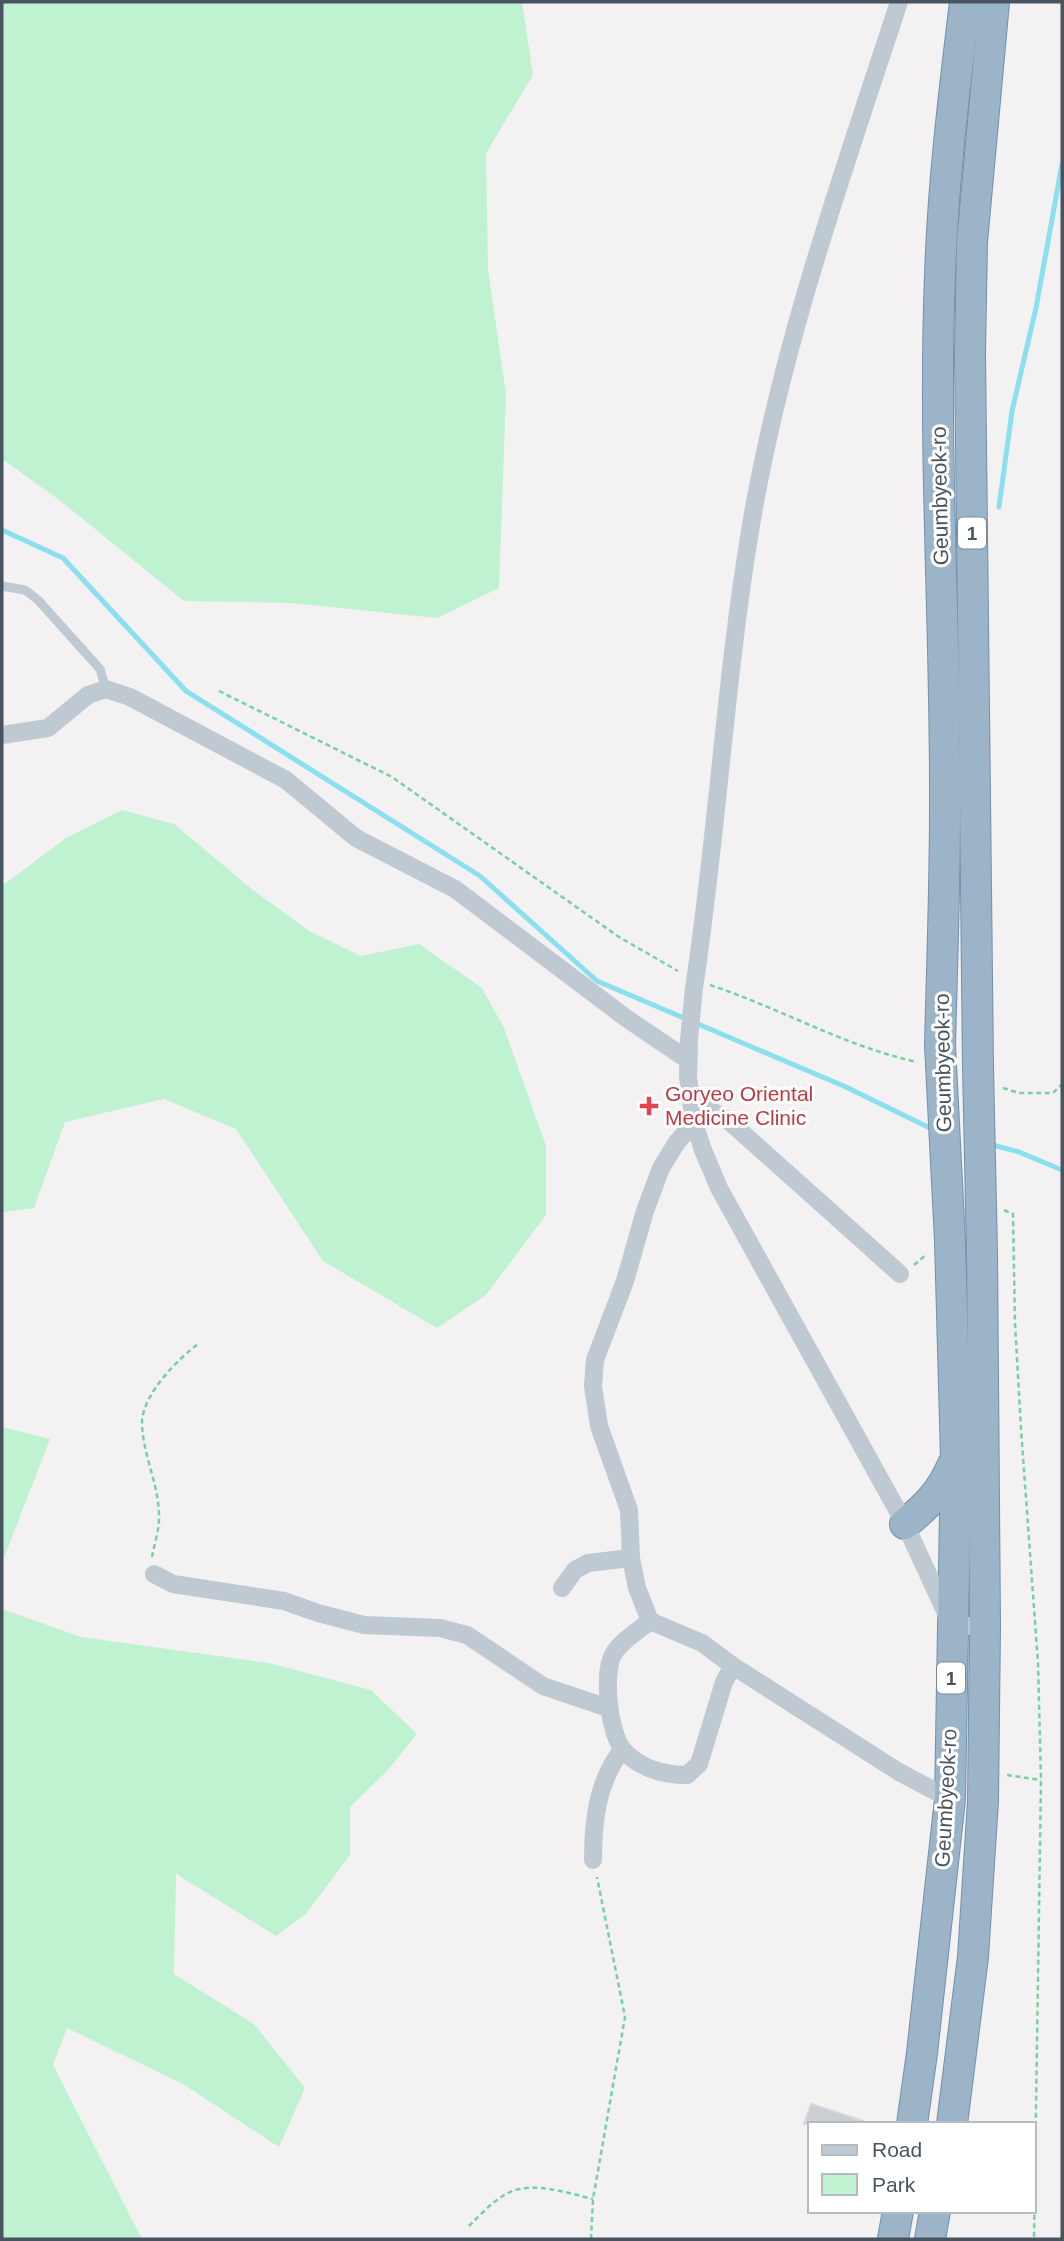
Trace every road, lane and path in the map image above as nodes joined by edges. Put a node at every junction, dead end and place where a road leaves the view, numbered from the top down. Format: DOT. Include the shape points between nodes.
graph roads {
  1 [pos="900,2"];
  2 [pos="965,2"];
  3 [pos="993,2"];
  4 [pos="2,586"];
  5 [pos="106,689"];
  6 [pos="219,691"];
  7 [pos="2,735"];
  8 [pos="695,984"];
  9 [pos="932,1054"];
  10 [pos="688,1059"];
  11 [pos="986,1076"];
  12 [pos="1062,1084"];
  13 [pos="693,1114"];
  14 [pos="1003,1210"];
  15 [pos="939,1247"];
  16 [pos="900,1273"];
  17 [pos="198,1344"];
  18 [pos="956,1457"];
  19 [pos="905,1524"];
  20 [pos="631,1558"];
  21 [pos="154,1574"];
  22 [pos="562,1588"];
  23 [pos="650,1621"];
  24 [pos="952,1626"];
  25 [pos="985,1626"];
  26 [pos="733,1666"];
  27 [pos="608,1708"];
  28 [pos="622,1750"];
  29 [pos="997,1774"];
  30 [pos="1041,1780"];
  31 [pos="950,1799"];
  32 [pos="593,1860"];
  33 [pos="912,2122"];
  34 [pos="952,2122"];
  35 [pos="1036,2122"];
  36 [pos="593,2199"];
  37 [pos="898,2213"];
  38 [pos="908,2213"];
  39 [pos="935,2213"];
  40 [pos="1034,2213"];
  41 [pos="469,2226"];
  42 [pos="591,2239"];
  43 [pos="893,2239"];
  44 [pos="906,2239"];
  45 [pos="930,2239"];
  46 [pos="1034,2239"];
  1 -- 8 [label="street" via="810,274 777,399 750,531"];
  2 -- 9 [label="highway, Geumbyeok-ro / 1" via="947,140 940,275 937,453 945,809"];
  3 -- 11 [label="highway, Geumbyeok-ro / 1" via="972,229 970,353"];
  4 -- 5 [label="lane" via="25,590 38,600 100,669"];
  5 -- 7 [label="street" via="88,695 48,728"];
  5 -- 10 [label="street" via="130,697 286,780 356,838 455,889"];
  6 -- 8 [label="path" via="391,777 619,937"];
  8 -- 9 [label="path" via="885,1055"];
  8 -- 10 [label="street"];
  9 -- 15 [label="highway, Geumbyeok-ro / 1, bridge"];
  10 -- 13 [label="street"];
  11 -- 12 [label="path" via="1019,1093 1053,1093"];
  11 -- 25 [label="highway, Geumbyeok-ro / 1, bridge" via="982,1253"];
  13 -- 16 [label="street" via="712,1111 729,1121"];
  13 -- 19 [label="street" via="719,1188"];
  13 -- 20 [label="street" via="661,1168 595,1360 593,1386 599,1426 629,1510"];
  14 -- 30 [label="path" via="1013,1214 1015,1233 1017,1363 1038,1663"];
  15 -- 16 [label="path"];
  15 -- 18 [label="highway, Geumbyeok-ro / 1"];
  17 -- 21 [label="path" via="148,1399 142,1421 159,1519 152,1557"];
  18 -- 19 [label="highway" via="944,1485"];
  18 -- 24 [label="highway, Geumbyeok-ro / 1"];
  19 -- 24 [label="street"];
  20 -- 22 [label="street" via="588,1563 575,1570"];
  20 -- 23 [label="street"];
  21 -- 27 [label="street" via="173,1584 284,1601 364,1625 440,1628 467,1635 543,1686"];
  23 -- 26 [label="street" via="702,1643"];
  23 -- 27 [label="street" via="612,1655"];
  24 -- 25 [label="street"];
  24 -- 31 [label="highway, Geumbyeok-ro / 1"];
  25 -- 34 [label="highway, Geumbyeok-ro / 1" via="983,1801 973,1957"];
  26 -- 28 [label="street" via="699,1764 687,1775 667,1775"];
  26 -- 31 [label="street" via="899,1772"];
  27 -- 28 [label="street"];
  28 -- 32 [label="street" via="602,1785 593,1826"];
  29 -- 30 [label="path"];
  30 -- 35 [label="path"];
  31 -- 33 [label="highway, Geumbyeok-ro / 1"];
  32 -- 36 [label="path" via="625,2017"];
  36 -- 41 [label="path" via="528,2187 509,2192"];
  36 -- 42 [label="path"];
  37 -- 43 [label="highway"];
  38 -- 44 [label="highway"];
  39 -- 45 [label="highway"];
  40 -- 46 [label="path"];
}
